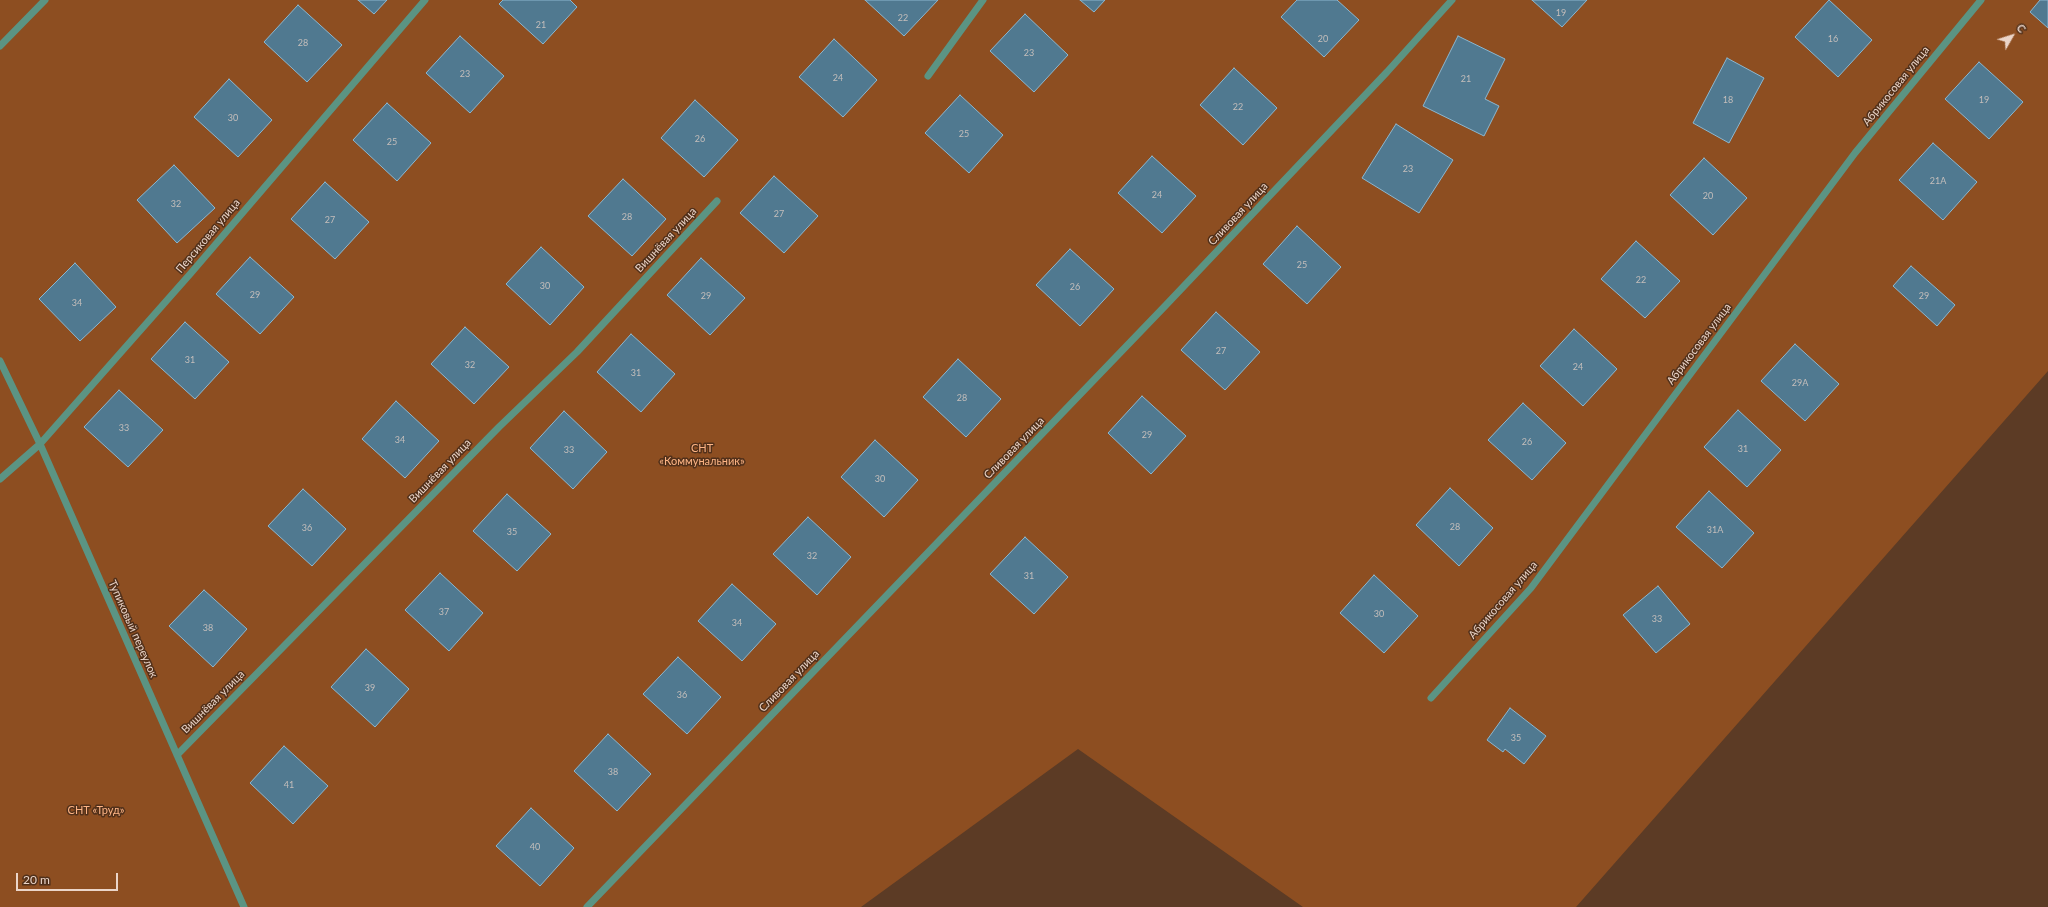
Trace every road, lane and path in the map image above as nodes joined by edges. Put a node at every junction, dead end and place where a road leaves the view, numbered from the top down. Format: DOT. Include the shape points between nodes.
graph roads {
  1 [pos="45,0"];
  2 [pos="426,0"];
  3 [pos="983,0"];
  4 [pos="1452,0"];
  5 [pos="1981,0"];
  6 [pos="0,46"];
  7 [pos="928,76"];
  8 [pos="718,201"];
  9 [pos="0,361"];
  10 [pos="40,444"];
  11 [pos="0,479"];
  12 [pos="1431,698"];
  13 [pos="177,755"];
  14 [pos="244,907"];
  15 [pos="587,907"];
  1 -- 6 [label="street"];
  2 -- 10 [label="street, Персиковая улица"];
  3 -- 7 [label="street"];
  4 -- 15 [label="street, Сливовая улица" via="1171,300"];
  5 -- 12 [label="street, Абрикосовая улица" via="1855,153 1531,588"];
  8 -- 13 [label="street, Вишнёвая улица" via="576,352 499,426"];
  9 -- 10 [label="street, Тупиковый переулок"];
  10 -- 11 [label="street, Персиковая улица"];
  10 -- 13 [label="street, Тупиковый переулок"];
  13 -- 14 [label="street, Тупиковый переулок"];
}
